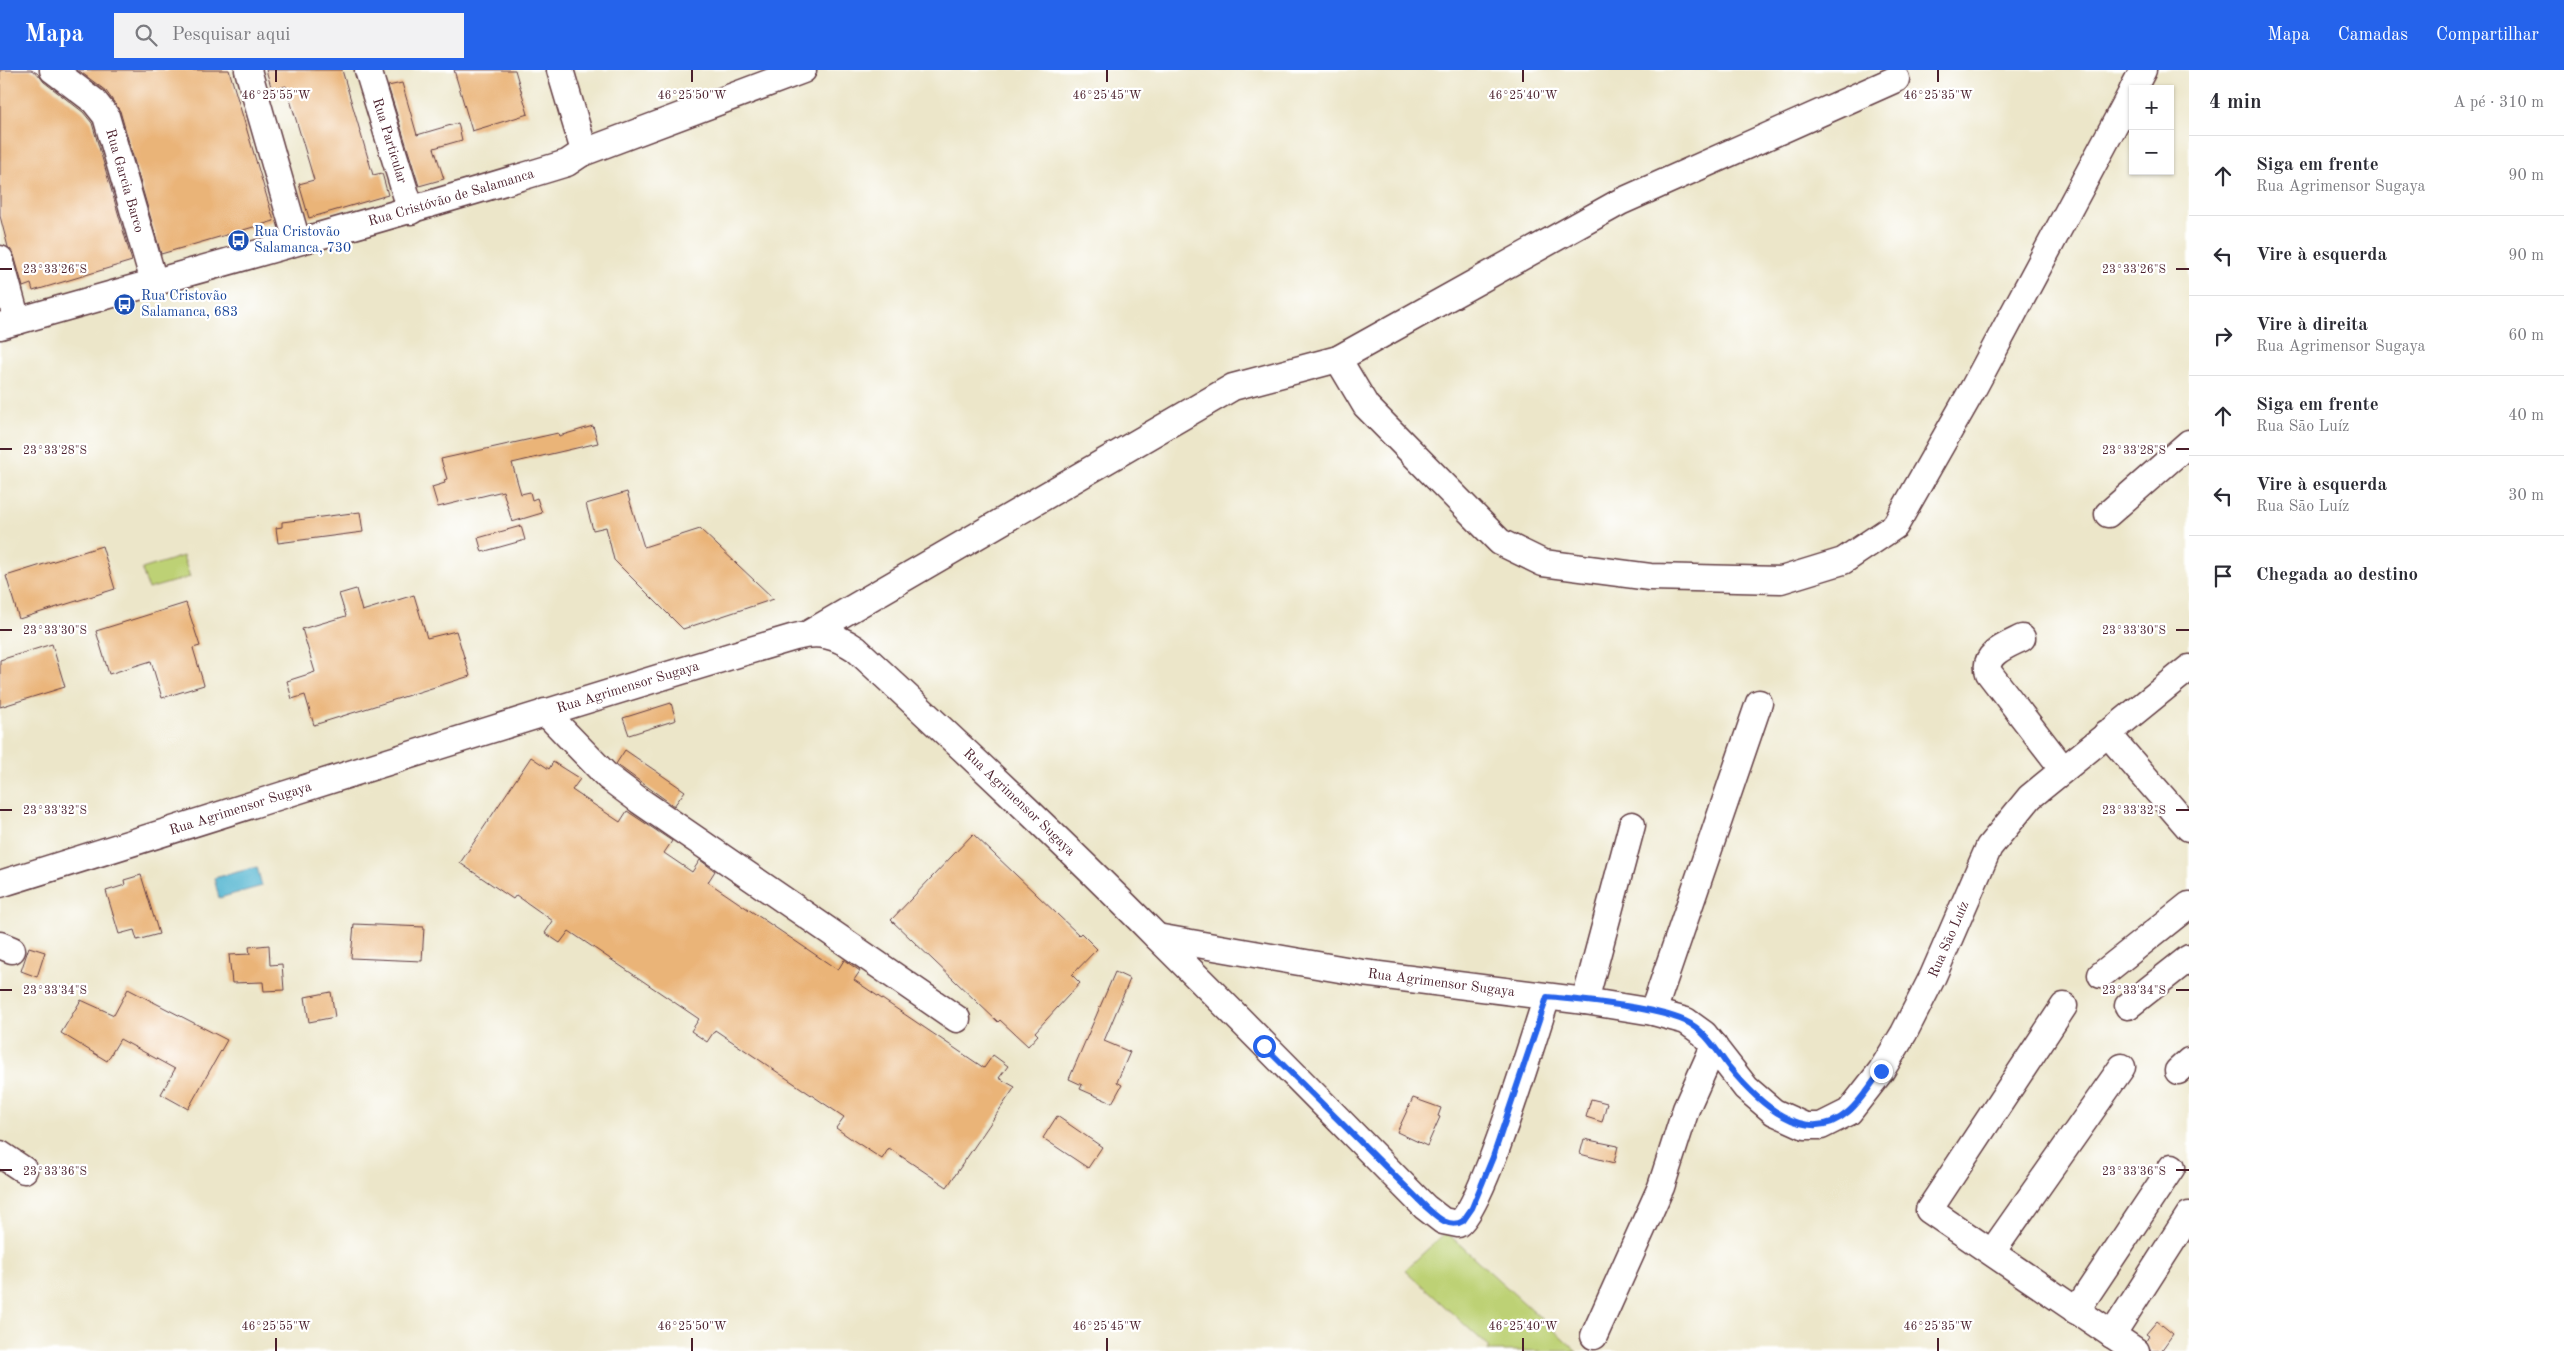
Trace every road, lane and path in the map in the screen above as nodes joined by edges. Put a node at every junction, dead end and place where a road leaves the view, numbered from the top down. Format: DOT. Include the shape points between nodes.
graph roads {
  1 [pos="53,70"];
  2 [pos="248,70"];
  3 [pos="368,70"];
  4 [pos="560,70"];
  5 [pos="803,70"];
  6 [pos="2143,70"];
  7 [pos="1896,79"];
  8 [pos="2135,85"];
  9 [pos="2129,96"];
  10 [pos="582,153"];
  11 [pos="411,211"];
  12 [pos="297,241"];
  13 [pos="0,259"];
  14 [pos="154,282"];
  15 [pos="9,324"];
  16 [pos="1338,359"];
  17 [pos="2189,444"];
  18 [pos="2108,514"];
  19 [pos="808,634"];
  20 [pos="2022,638"];
  21 [pos="2189,668"];
  22 [pos="1759,703"];
  23 [pos="545,712"];
  24 [pos="2107,733"];
  25 [pos="2063,769"];
  26 [pos="1632,825"];
  27 [pos="2189,828"];
  28 [pos="0,884"];
  29 [pos="2189,905"];
  30 [pos="1158,937"];
  31 [pos="2189,958"];
  32 [pos="2101,975"];
  33 [pos="1547,997"];
  34 [pos="1585,1001"];
  35 [pos="2064,1006"];
  36 [pos="2128,1006"];
  37 [pos="1652,1012"];
  38 [pos="957,1020"];
  39 [pos="1714,1046"];
  40 [pos="2122,1067"];
  41 [pos="0,1154"];
  42 [pos="2172,1167"];
  43 [pos="24,1170"];
  44 [pos="2189,1215"];
  45 [pos="1992,1252"];
  46 [pos="2076,1310"];
  47 [pos="2112,1335"];
  48 [pos="1594,1336"];
  49 [pos="2136,1351"];
  1 -- 14 [label="street, Rua Garcia Barco" via="94,102 106,116"];
  2 -- 12 [label="street"];
  3 -- 11 [label="street, Rua Particular"];
  4 -- 10 [label="street"];
  5 -- 10 [label="street, Rua Cristóvão de Salamanca"];
  6 -- 8 [label="street"];
  7 -- 16 [label="street" via="1620,202"];
  9 -- 16 [label="street" via="1973,389 1895,526 1843,561 1780,580 1650,576 1543,563 1500,542 1366,406"];
  10 -- 11 [label="street, Rua Cristóvão de Salamanca" via="567,163"];
  11 -- 12 [label="street, Rua Cristóvão de Salamanca"];
  12 -- 14 [label="street, Rua Cristóvão de Salamanca"];
  13 -- 15 [label="street"];
  14 -- 15 [label="street, Rua Cristóvão de Salamanca"];
  16 -- 19 [label="street" via="1232,387"];
  17 -- 18 [label="street"];
  19 -- 23 [label="street, Rua Agrimensor Sugaya"];
  19 -- 30 [label="street, Rua Agrimensor Sugaya" via="825,633 856,648"];
  20 -- 25 [label="street" via="1996,652 1986,666"];
  21 -- 24 [label="street, Rua São Luíz"];
  22 -- 37 [label="street"];
  23 -- 28 [label="street, Rua Agrimensor Sugaya"];
  23 -- 38 [label="street" via="608,777 640,801"];
  24 -- 25 [label="street, Rua São Luíz"];
  24 -- 27 [label="street"];
  25 -- 39 [label="street, Rua São Luíz" via="2030,797 1989,846 1904,1033 1881,1071 1849,1112 1839,1119 1812,1127 1774,1112 1746,1088"];
  26 -- 34 [label="street"];
  29 -- 32 [label="street"];
  30 -- 33 [label="street, Rua Agrimensor Sugaya" via="1363,973"];
  30 -- 33 [label="street, Rua Agrimensor Sugaya" via="1426,1207 1452,1224 1463,1221 1472,1208 1493,1157"];
  31 -- 36 [label="street"];
  33 -- 34 [label="street, Rua Agrimensor Sugaya"];
  34 -- 37 [label="street, Rua Agrimensor Sugaya"];
  35 -- 45 [label="street" via="1929,1210"];
  37 -- 39 [label="street, Rua Agrimensor Sugaya" via="1686,1021"];
  39 -- 48 [label="street" via="1686,1109 1661,1187"];
  40 -- 45 [label="street"];
  41 -- 43 [label="street"];
  42 -- 46 [label="street"];
  44 -- 47 [label="street"];
  45 -- 46 [label="street"];
  46 -- 47 [label="street"];
  47 -- 49 [label="street"];
}
